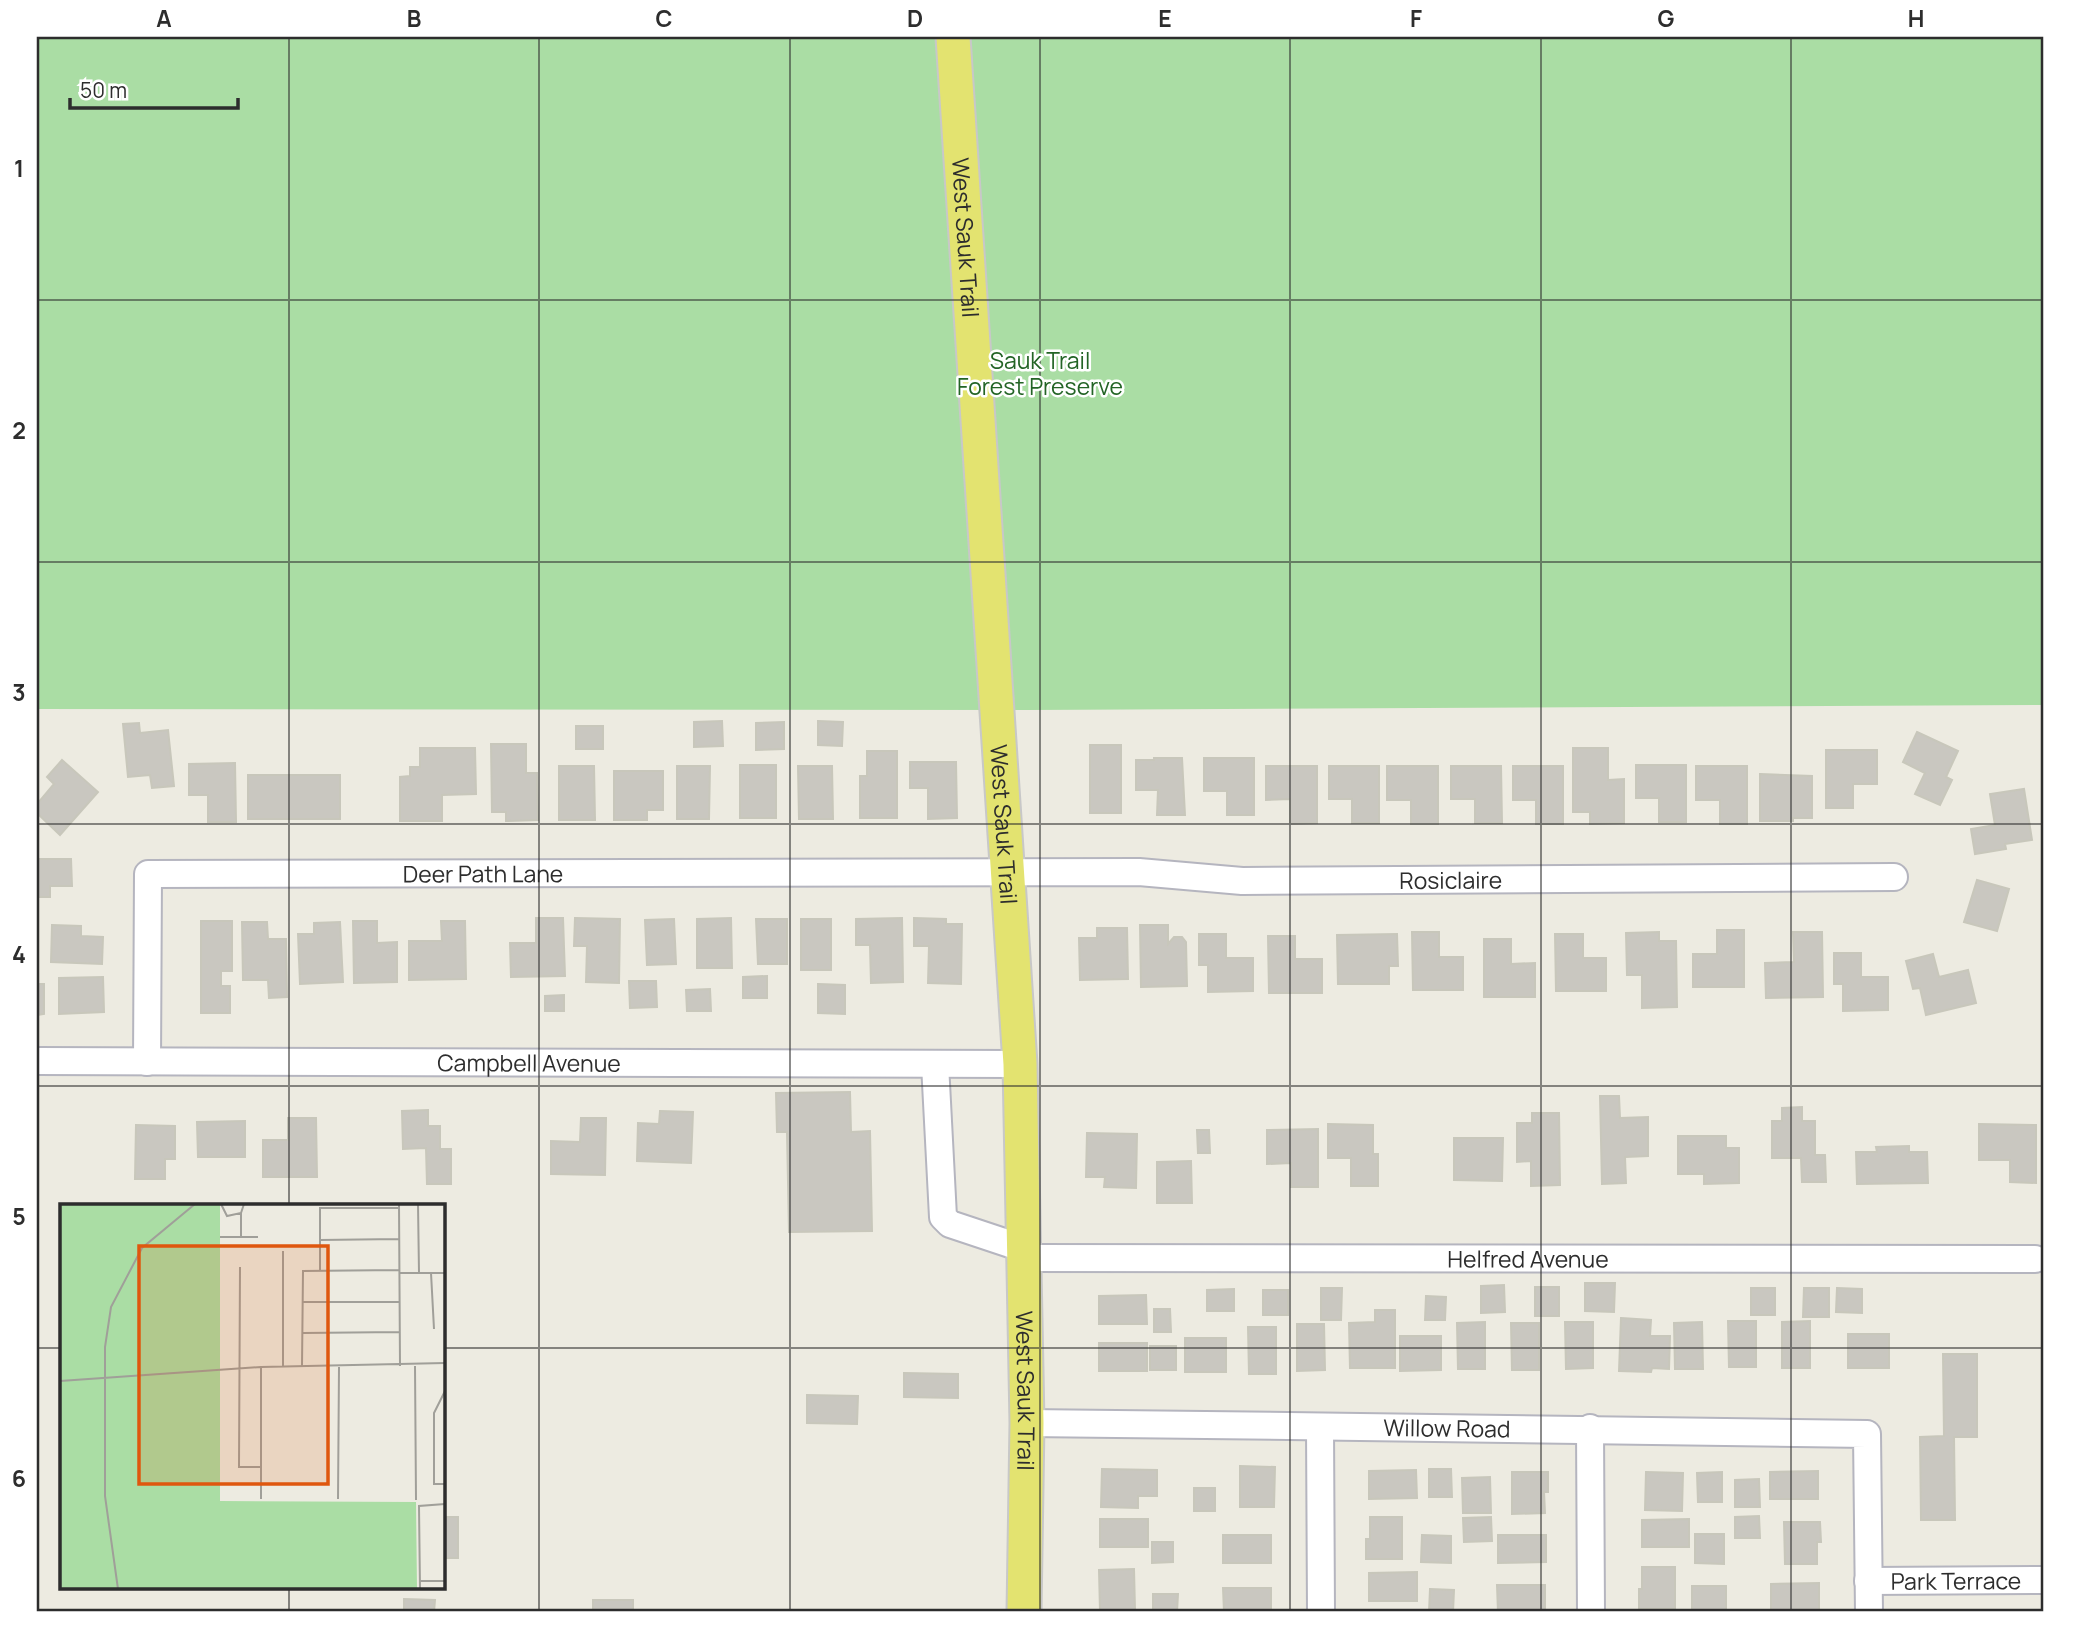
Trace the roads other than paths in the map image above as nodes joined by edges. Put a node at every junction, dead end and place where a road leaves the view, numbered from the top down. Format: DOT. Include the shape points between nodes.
graph roads {
  1 [pos="953,37"];
  2 [pos="1006,872"];
  3 [pos="1894,877"];
  4 [pos="37,1061"];
  5 [pos="147,1062"];
  6 [pos="935,1064"];
  7 [pos="1020,1064"];
  8 [pos="1023,1253"];
  9 [pos="2035,1259"];
  10 [pos="1027,1423"];
  11 [pos="1320,1427"];
  12 [pos="1590,1428"];
  13 [pos="1867,1434"];
  14 [pos="2043,1580"];
  15 [pos="1868,1581"];
  16 [pos="1024,1612"];
  17 [pos="1321,1612"];
  18 [pos="1591,1612"];
  19 [pos="1868,1612"];
  1 -- 2 [label="main road, West Sauk Trail"];
  2 -- 3 [label="street, Rosiclaire" via="1139,872 1242,881"];
  2 -- 5 [label="street, Deer Path Lane" via="148,874"];
  2 -- 7 [label="main road, West Sauk Trail"];
  4 -- 5 [label="street, Campbell Avenue"];
  5 -- 6 [label="street, Campbell Avenue"];
  6 -- 7 [label="street, Campbell Avenue"];
  6 -- 8 [label="street, Helfred Avenue" via="943,1217 950,1224"];
  7 -- 8 [label="main road, West Sauk Trail"];
  8 -- 9 [label="street, Helfred Avenue"];
  8 -- 10 [label="main road, West Sauk Trail"];
  10 -- 11 [label="street, Willow Road"];
  10 -- 16 [label="main road, West Sauk Trail"];
  11 -- 12 [label="street, Willow Road"];
  11 -- 17 [label="street"];
  12 -- 13 [label="street, Willow Road"];
  12 -- 18 [label="street"];
  13 -- 15 [label="street, Park Terrace"];
  14 -- 15 [label="street, Park Terrace"];
  15 -- 19 [label="street, Park Terrace"];
}
